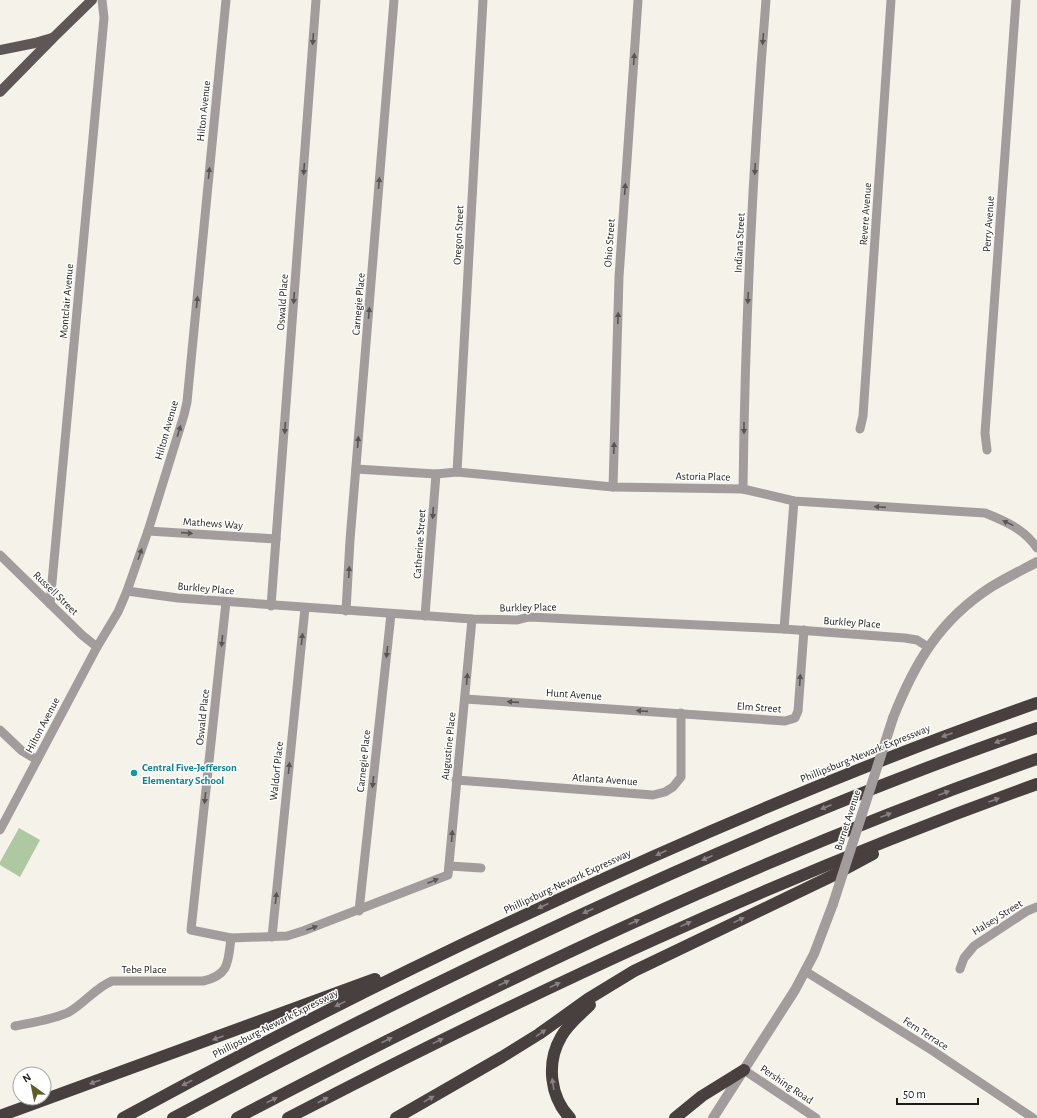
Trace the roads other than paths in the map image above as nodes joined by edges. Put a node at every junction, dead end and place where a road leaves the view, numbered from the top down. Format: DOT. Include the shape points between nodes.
graph roads {
  1 [pos="92,0"];
  2 [pos="102,0"];
  3 [pos="226,0"];
  4 [pos="316,0"];
  5 [pos="394,0"];
  6 [pos="483,0"];
  7 [pos="638,0"];
  8 [pos="766,0"];
  9 [pos="891,0"];
  10 [pos="1016,0"];
  11 [pos="54,37"];
  12 [pos="0,50"];
  13 [pos="0,92"];
  14 [pos="860,429"];
  15 [pos="987,450"];
  16 [pos="356,469"];
  17 [pos="458,472"];
  18 [pos="436,474"];
  19 [pos="613,487"];
  20 [pos="744,489"];
  21 [pos="794,501"];
  22 [pos="148,530"];
  23 [pos="276,538"];
  24 [pos="1037,548"];
  25 [pos="0,555"];
  26 [pos="1037,562"];
  27 [pos="127,591"];
  28 [pos="226,602"];
  29 [pos="50,604"];
  30 [pos="271,606"];
  31 [pos="305,608"];
  32 [pos="346,611"];
  33 [pos="391,614"];
  34 [pos="425,616"];
  35 [pos="472,619"];
  36 [pos="784,629"];
  37 [pos="804,630"];
  38 [pos="97,647"];
  39 [pos="928,647"];
  40 [pos="466,699"];
  41 [pos="1037,703"];
  42 [pos="681,713"];
  43 [pos="1037,728"];
  44 [pos="0,730"];
  45 [pos="1037,759"];
  46 [pos="37,760"];
  47 [pos="456,780"];
  48 [pos="1037,784"];
  49 [pos="918,829"];
  50 [pos="0,830"];
  51 [pos="481,868"];
  52 [pos="449,871"];
  53 [pos="1037,907"];
  54 [pos="359,910"];
  55 [pos="272,936"];
  56 [pos="231,938"];
  57 [pos="438,956"];
  58 [pos="960,969"];
  59 [pos="805,971"];
  60 [pos="606,988"];
  61 [pos="15,1026"];
  62 [pos="744,1070"];
  63 [pos="0,1116"];
  64 [pos="123,1118"];
  65 [pos="174,1118"];
  66 [pos="237,1118"];
  67 [pos="288,1118"];
  68 [pos="396,1118"];
  69 [pos="570,1118"];
  70 [pos="675,1118"];
  71 [pos="713,1118"];
  72 [pos="816,1118"];
  73 [pos="1033,1118"];
  1 -- 11 [label="main road"];
  2 -- 29 [label="street, Montclair Avenue" via="104,18"];
  22 -- 3 [label="street, Hilton Avenue, one-way" via="187,402"];
  4 -- 23 [label="street, Oswald Place, one-way"];
  16 -- 5 [label="street, Carnegie Place, one-way"];
  6 -- 17 [label="street, Oregon Street"];
  19 -- 7 [label="street, Ohio Street, one-way" via="619,277"];
  8 -- 20 [label="street, Indiana Street, one-way" via="746,318"];
  9 -- 14 [label="street, Revere Avenue" via="863,416"];
  10 -- 15 [label="street, Perry Avenue" via="985,433"];
  11 -- 12 [label="main road"];
  11 -- 13 [label="main road"];
  16 -- 18 [label="street, Astoria Place"];
  32 -- 16 [label="street, Carnegie Place, one-way"];
  17 -- 18 [label="street, Astoria Place"];
  17 -- 19 [label="street, Astoria Place"];
  18 -- 34 [label="street, Catherine Street, one-way"];
  19 -- 20 [label="street, Astoria Place"];
  20 -- 21 [label="street, Astoria Place"];
  24 -- 21 [label="street, Astoria Place, one-way" via="1026,534 1016,527 984,514"];
  21 -- 36 [label="street"];
  22 -- 23 [label="street, Mathews Way, one-way"];
  27 -- 22 [label="street, Hilton Avenue, one-way"];
  23 -- 30 [label="street, Oswald Place"];
  25 -- 29 [label="street, Russell Street"];
  26 -- 39 [label="street, Burnet Avenue" via="980,595 949,622"];
  27 -- 28 [label="street, Burkley Place"];
  27 -- 38 [label="street, Hilton Avenue"];
  28 -- 30 [label="street, Burkley Place"];
  28 -- 56 [label="street, Oswald Place, one-way" via="191,930"];
  29 -- 38 [label="street, Russell Street" via="82,636"];
  30 -- 31 [label="street, Burkley Place"];
  31 -- 32 [label="street, Burkley Place"];
  55 -- 31 [label="street, Waldorf Place, one-way"];
  32 -- 33 [label="street, Burkley Place"];
  33 -- 34 [label="street, Burkley Place"];
  33 -- 54 [label="street, Carnegie Place, one-way"];
  34 -- 35 [label="street, Burkley Place"];
  35 -- 36 [label="street, Burkley Place" via="517,620 529,617"];
  40 -- 35 [label="street, Augustine Place, one-way"];
  36 -- 37 [label="street, Burkley Place"];
  37 -- 39 [label="street, Burkley Place" via="905,638 918,640"];
  42 -- 37 [label="street, Elm Street, one-way" via="785,721 795,718 798,712"];
  38 -- 46 [label="street, Hilton Avenue"];
  39 -- 59 [label="street, Burnet Avenue, bridge" via="905,687 893,718 833,904"];
  42 -- 40 [label="street, Hunt Avenue, one-way"];
  40 -- 47 [label="street, Augustine Place"];
  41 -- 57 [label="highway, Phillipsburg-Newark Expressway, one-way" via="892,755 787,798 616,872"];
  42 -- 47 [label="street, Atlanta Avenue" via="681,777 673,787 659,794"];
  43 -- 65 [label="highway, one-way" via="833,804 610,901 389,1006"];
  44 -- 46 [label="street" via="22,751"];
  66 -- 45 [label="highway, one-way" via="444,1012 662,910 855,828"];
  46 -- 50 [label="street, Hilton Avenue"];
  52 -- 47 [label="street, Augustine Place, one-way"];
  49 -- 48 [label="highway, one-way"];
  60 -- 49 [label="highway, one-way" via="834,875"];
  67 -- 49 [label="highway, one-way" via="469,1025 638,946"];
  51 -- 52 [label="street"];
  54 -- 52 [label="street, one-way"];
  53 -- 58 [label="street, Halsey Street" via="974,946 964,958"];
  55 -- 54 [label="street, one-way" via="303,932"];
  55 -- 56 [label="street"];
  56 -- 61 [label="street, Tebe Place" via="228,965 212,978 203,981 112,981 64,1015"];
  57 -- 63 [label="highway, one-way"];
  57 -- 64 [label="highway, Phillipsburg-Newark Expressway, one-way"];
  59 -- 62 [label="street, Burnet Avenue"];
  59 -- 73 [label="street, Fern Terrace" via="933,1051"];
  68 -- 60 [label="highway, one-way" via="502,1057"];
  69 -- 60 [label="highway, one-way" via="561,1106 554,1087 552,1072 556,1049 566,1030"];
  62 -- 70 [label="highway" via="702,1096"];
  62 -- 71 [label="street, Burnet Avenue"];
  62 -- 72 [label="street, Pershing Road"];
}
